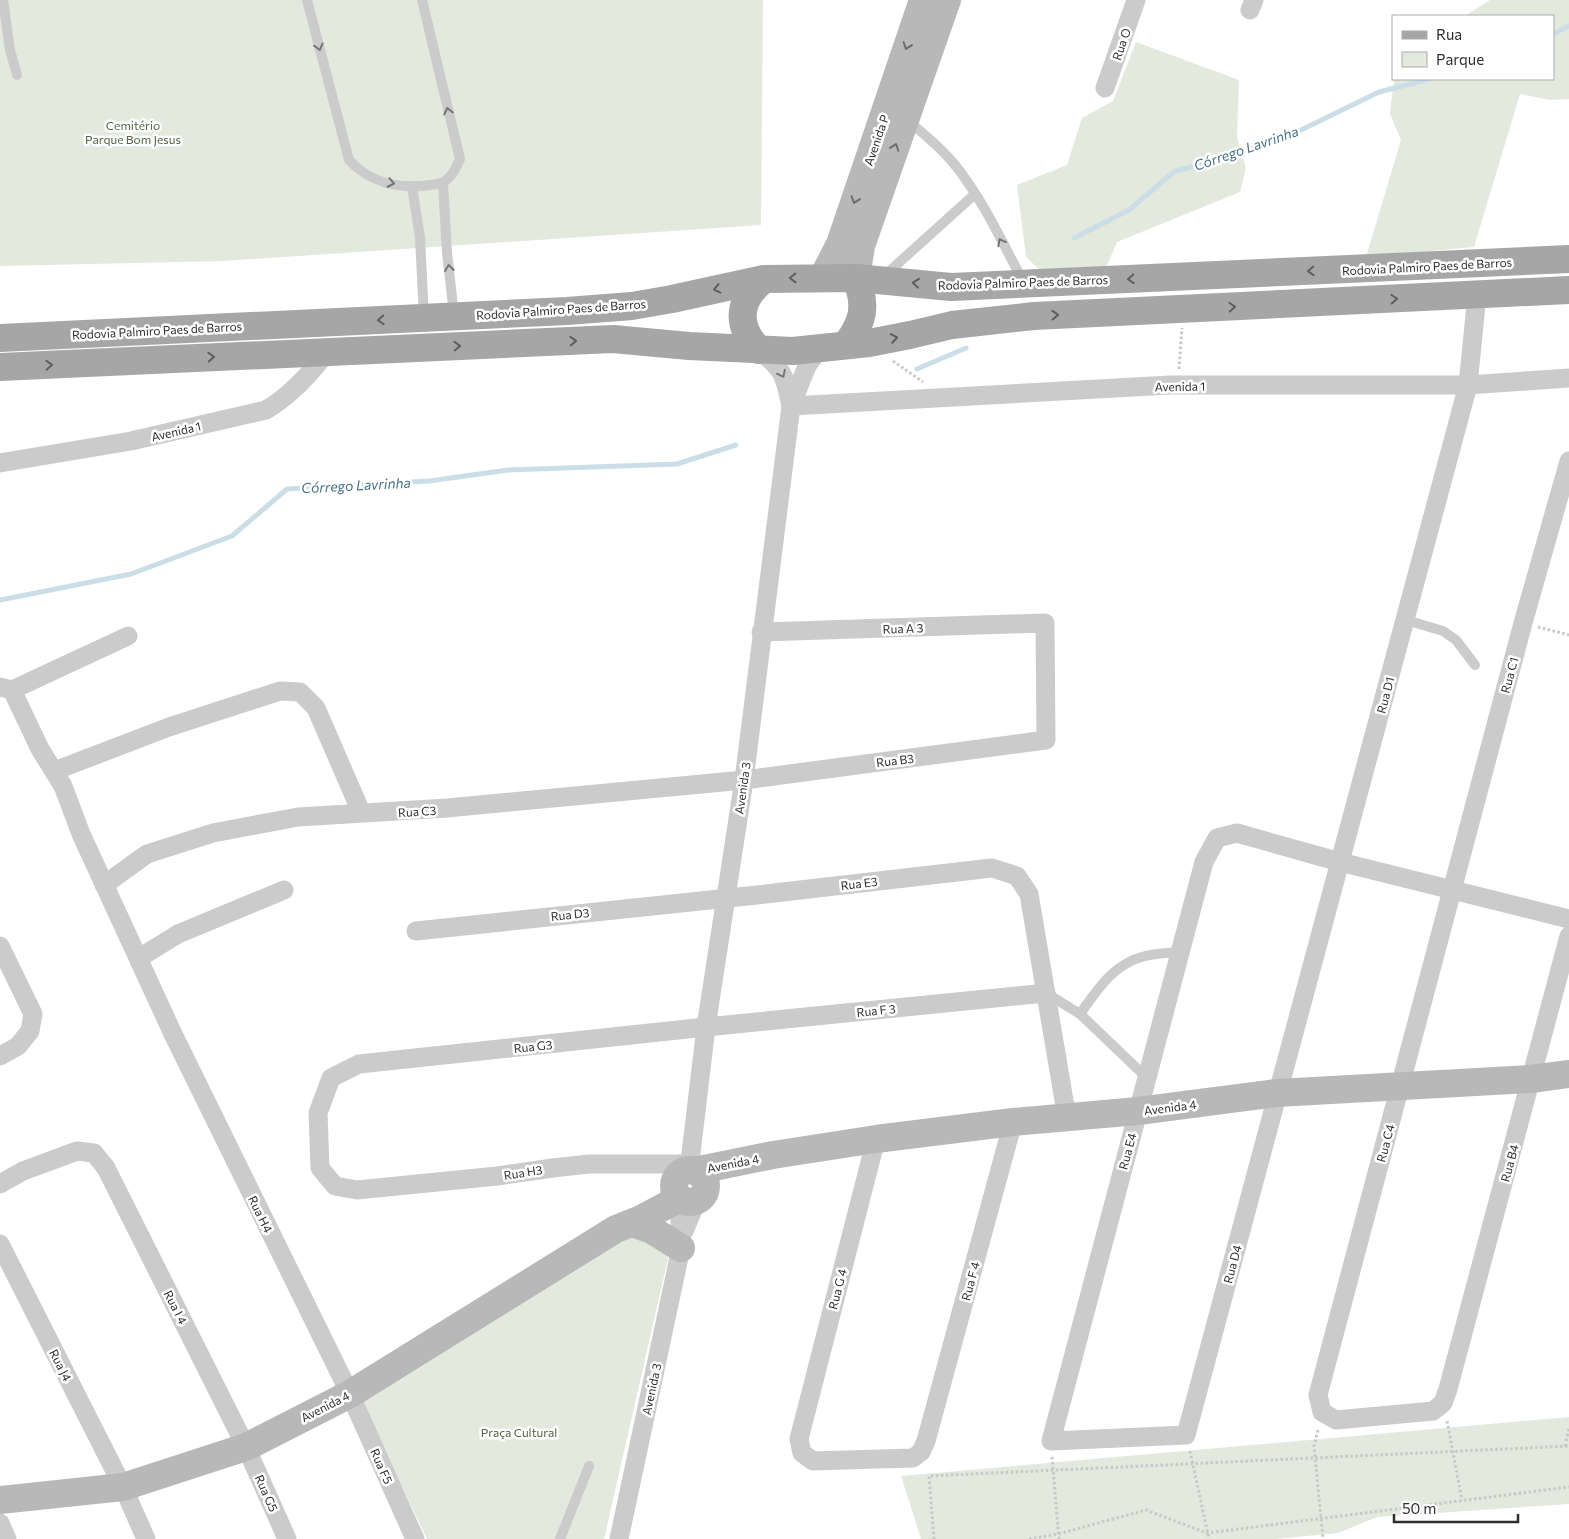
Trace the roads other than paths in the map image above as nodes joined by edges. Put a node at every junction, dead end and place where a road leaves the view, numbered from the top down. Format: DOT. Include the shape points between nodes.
graph roads {
  1 [pos="3,0"];
  2 [pos="307,0"];
  3 [pos="422,0"];
  4 [pos="923,0"];
  5 [pos="947,0"];
  6 [pos="1136,0"];
  7 [pos="17,75"];
  8 [pos="1105,88"];
  9 [pos="895,114"];
  10 [pos="443,183"];
  11 [pos="412,187"];
  12 [pos="975,194"];
  13 [pos="1569,259"];
  14 [pos="823,277"];
  15 [pos="764,278"];
  16 [pos="868,279"];
  17 [pos="1025,284"];
  18 [pos="1569,290"];
  19 [pos="1478,295"];
  20 [pos="454,316"];
  21 [pos="424,317"];
  22 [pos="0,338"];
  23 [pos="857,344"];
  24 [pos="819,349"];
  25 [pos="759,350"];
  26 [pos="328,352"];
  27 [pos="0,367"];
  28 [pos="1569,378"];
  29 [pos="1468,385"];
  30 [pos="791,406"];
  31 [pos="1569,461"];
  32 [pos="0,463"];
  33 [pos="1406,620"];
  34 [pos="761,632"];
  35 [pos="128,636"];
  36 [pos="1475,665"];
  37 [pos="6,688"];
  38 [pos="1046,740"];
  39 [pos="54,771"];
  40 [pos="744,780"];
  41 [pos="361,812"];
  42 [pos="1340,862"];
  43 [pos="104,885"];
  44 [pos="284,890"];
  45 [pos="1452,891"];
  46 [pos="725,898"];
  47 [pos="1569,919"];
  48 [pos="416,931"];
  49 [pos="1569,936"];
  50 [pos="0,946"];
  51 [pos="1179,952"];
  52 [pos="139,958"];
  53 [pos="1046,992"];
  54 [pos="1080,1014"];
  55 [pos="706,1027"];
  56 [pos="0,1056"];
  57 [pos="359,1064"];
  58 [pos="1569,1074"];
  59 [pos="1147,1078"];
  60 [pos="1531,1079"];
  61 [pos="1400,1088"];
  62 [pos="1277,1093"];
  63 [pos="1138,1111"];
  64 [pos="1067,1118"];
  65 [pos="1013,1122"];
  66 [pos="876,1139"];
  67 [pos="0,1184"];
  68 [pos="689,1184"];
  69 [pos="624,1226"];
  70 [pos="0,1244"];
  71 [pos="681,1244"];
  72 [pos="350,1394"];
  73 [pos="1320,1404"];
  74 [pos="799,1440"];
  75 [pos="1051,1441"];
  76 [pos="246,1447"];
  77 [pos="589,1466"];
  78 [pos="123,1487"];
  79 [pos="0,1500"];
  80 [pos="0,1523"];
  81 [pos="7,1539"];
  82 [pos="146,1539"];
  83 [pos="287,1539"];
  84 [pos="415,1539"];
  85 [pos="560,1539"];
  86 [pos="620,1539"];
  1 -- 7 [label="lane"];
  2 -- 11 [label="lane, one-way" via="350,160 359,170 379,181"];
  10 -- 3 [label="lane, one-way" via="454,173 460,159"];
  4 -- 9 [label="street, Avenida P, one-way"];
  5 -- 9 [label="street, Avenida P"];
  6 -- 8 [label="street, Rua O"];
  9 -- 12 [label="lane" via="930,139 954,164"];
  9 -- 14 [label="street, Avenida P, one-way"];
  16 -- 9 [label="street, Avenida P, one-way" via="861,246"];
  10 -- 11 [label="lane"];
  20 -- 10 [label="lane, one-way"];
  11 -- 21 [label="lane" via="420,237"];
  12 -- 16 [label="lane"];
  17 -- 12 [label="lane, one-way"];
  13 -- 17 [label="main road, Rodovia Palmiro Paes de Barros, one-way"];
  14 -- 15 [label="main road, Rodovia Palmiro Paes de Barros, one-way"];
  14 -- 16 [label="main road, Rodovia Palmiro Paes de Barros"];
  15 -- 20 [label="main road, Rodovia Palmiro Paes de Barros, one-way" via="632,306"];
  15 -- 25 [label="main road" via="746,299 742,313 749,340"];
  17 -- 16 [label="main road, Rodovia Palmiro Paes de Barros, one-way" via="951,287"];
  16 -- 23 [label="main road" via="862,294 863,313 857,330"];
  18 -- 19 [label="main road"];
  23 -- 19 [label="main road, one-way" via="952,325 1034,316"];
  19 -- 29 [label="street, Rua D1"];
  20 -- 21 [label="main road, Rodovia Palmiro Paes de Barros"];
  21 -- 22 [label="main road, Rodovia Palmiro Paes de Barros, one-way"];
  23 -- 24 [label="main road"];
  24 -- 25 [label="main road"];
  24 -- 30 [label="street"];
  26 -- 25 [label="main road, one-way" via="613,339"];
  25 -- 30 [label="street, one-way" via="784,375"];
  27 -- 26 [label="main road, one-way"];
  26 -- 32 [label="street, Avenida 1" via="307,378 266,410 131,441"];
  28 -- 29 [label="street, Avenida 1"];
  29 -- 30 [label="street, Avenida 1" via="1177,385"];
  29 -- 33 [label="street, Rua D1"];
  30 -- 34 [label="street, Avenida 3"];
  31 -- 45 [label="street, Rua C1"];
  33 -- 36 [label="lane" via="1443,631 1456,640"];
  33 -- 42 [label="street, Rua D1"];
  34 -- 38 [label="street, Rua A 3" via="1045,623"];
  34 -- 40 [label="street, Avenida 3"];
  35 -- 37 [label="street"];
  37 -- 39 [label="street, Rua H4"];
  38 -- 40 [label="street, Rua B3"];
  39 -- 41 [label="street" via="169,727 270,694 300,692 316,708"];
  39 -- 43 [label="street, Rua H4"];
  40 -- 41 [label="street, Rua C3" via="391,813"];
  40 -- 46 [label="street, Avenida 3"];
  41 -- 43 [label="street, Rua C3" via="298,817 213,833 147,854"];
  42 -- 45 [label="street, Rua E4"];
  42 -- 51 [label="street, Rua E4" via="1237,833 1217,838 1204,862"];
  42 -- 62 [label="street, Rua D1"];
  43 -- 52 [label="street, Rua H4"];
  44 -- 52 [label="street" via="178,934"];
  45 -- 47 [label="street, Rua E4"];
  45 -- 61 [label="street, Rua C4"];
  46 -- 48 [label="street, Rua D3"];
  46 -- 53 [label="street, Rua E3" via="992,868 1017,876 1030,894"];
  46 -- 55 [label="street, Avenida 3"];
  49 -- 60 [label="street, Rua B4"];
  50 -- 56 [label="street" via="32,1014 30,1031 18,1046"];
  51 -- 54 [label="lane" via="1146,956 1125,963 1102,983"];
  51 -- 59 [label="street, Rua E4"];
  52 -- 72 [label="street, Rua H4" via="173,1034"];
  53 -- 54 [label="lane"];
  53 -- 55 [label="street, Rua F 3"];
  53 -- 64 [label="street"];
  54 -- 59 [label="lane"];
  55 -- 57 [label="street, Rua G3"];
  55 -- 68 [label="street, Avenida 3"];
  57 -- 68 [label="street, Rua H3" via="331,1078 318,1113 320,1168 335,1186 357,1190 589,1164"];
  58 -- 60 [label="street, Avenida 4"];
  59 -- 63 [label="street, Rua E4"];
  60 -- 61 [label="street, Avenida 4"];
  60 -- 73 [label="street, Rua B4" via="1446,1396 1433,1411 1336,1420"];
  61 -- 62 [label="street, Avenida 4"];
  61 -- 73 [label="street, Rua C4"];
  62 -- 63 [label="street, Avenida 4"];
  62 -- 75 [label="street, Rua D4" via="1186,1435"];
  63 -- 64 [label="street, Avenida 4"];
  63 -- 75 [label="street, Rua E4"];
  64 -- 65 [label="street, Avenida 4"];
  65 -- 66 [label="street, Avenida 4"];
  65 -- 74 [label="street, Rua F 4" via="921,1452 913,1458 813,1462 802,1453"];
  66 -- 68 [label="street, Avenida 4" via="773,1155"];
  66 -- 74 [label="street, Rua G 4"];
  67 -- 76 [label="street, Rua I 4" via="23,1171 77,1151 94,1154 106,1168"];
  68 -- 69 [label="street, Avenida 4" via="635,1210"];
  68 -- 71 [label="street, Avenida 3" via="680,1220"];
  69 -- 71 [label="street" via="652,1230"];
  69 -- 72 [label="street, Avenida 4"];
  70 -- 78 [label="street, Rua J4"];
  71 -- 86 [label="street, Avenida 3"];
  72 -- 76 [label="street, Avenida 4"];
  72 -- 84 [label="street, Rua F5"];
  76 -- 78 [label="street, Avenida 4"];
  76 -- 83 [label="street, Rua G5"];
  77 -- 85 [label="lane"];
  78 -- 79 [label="street, Avenida 4"];
  78 -- 82 [label="street, Rua J4"];
  80 -- 81 [label="street"];
}
